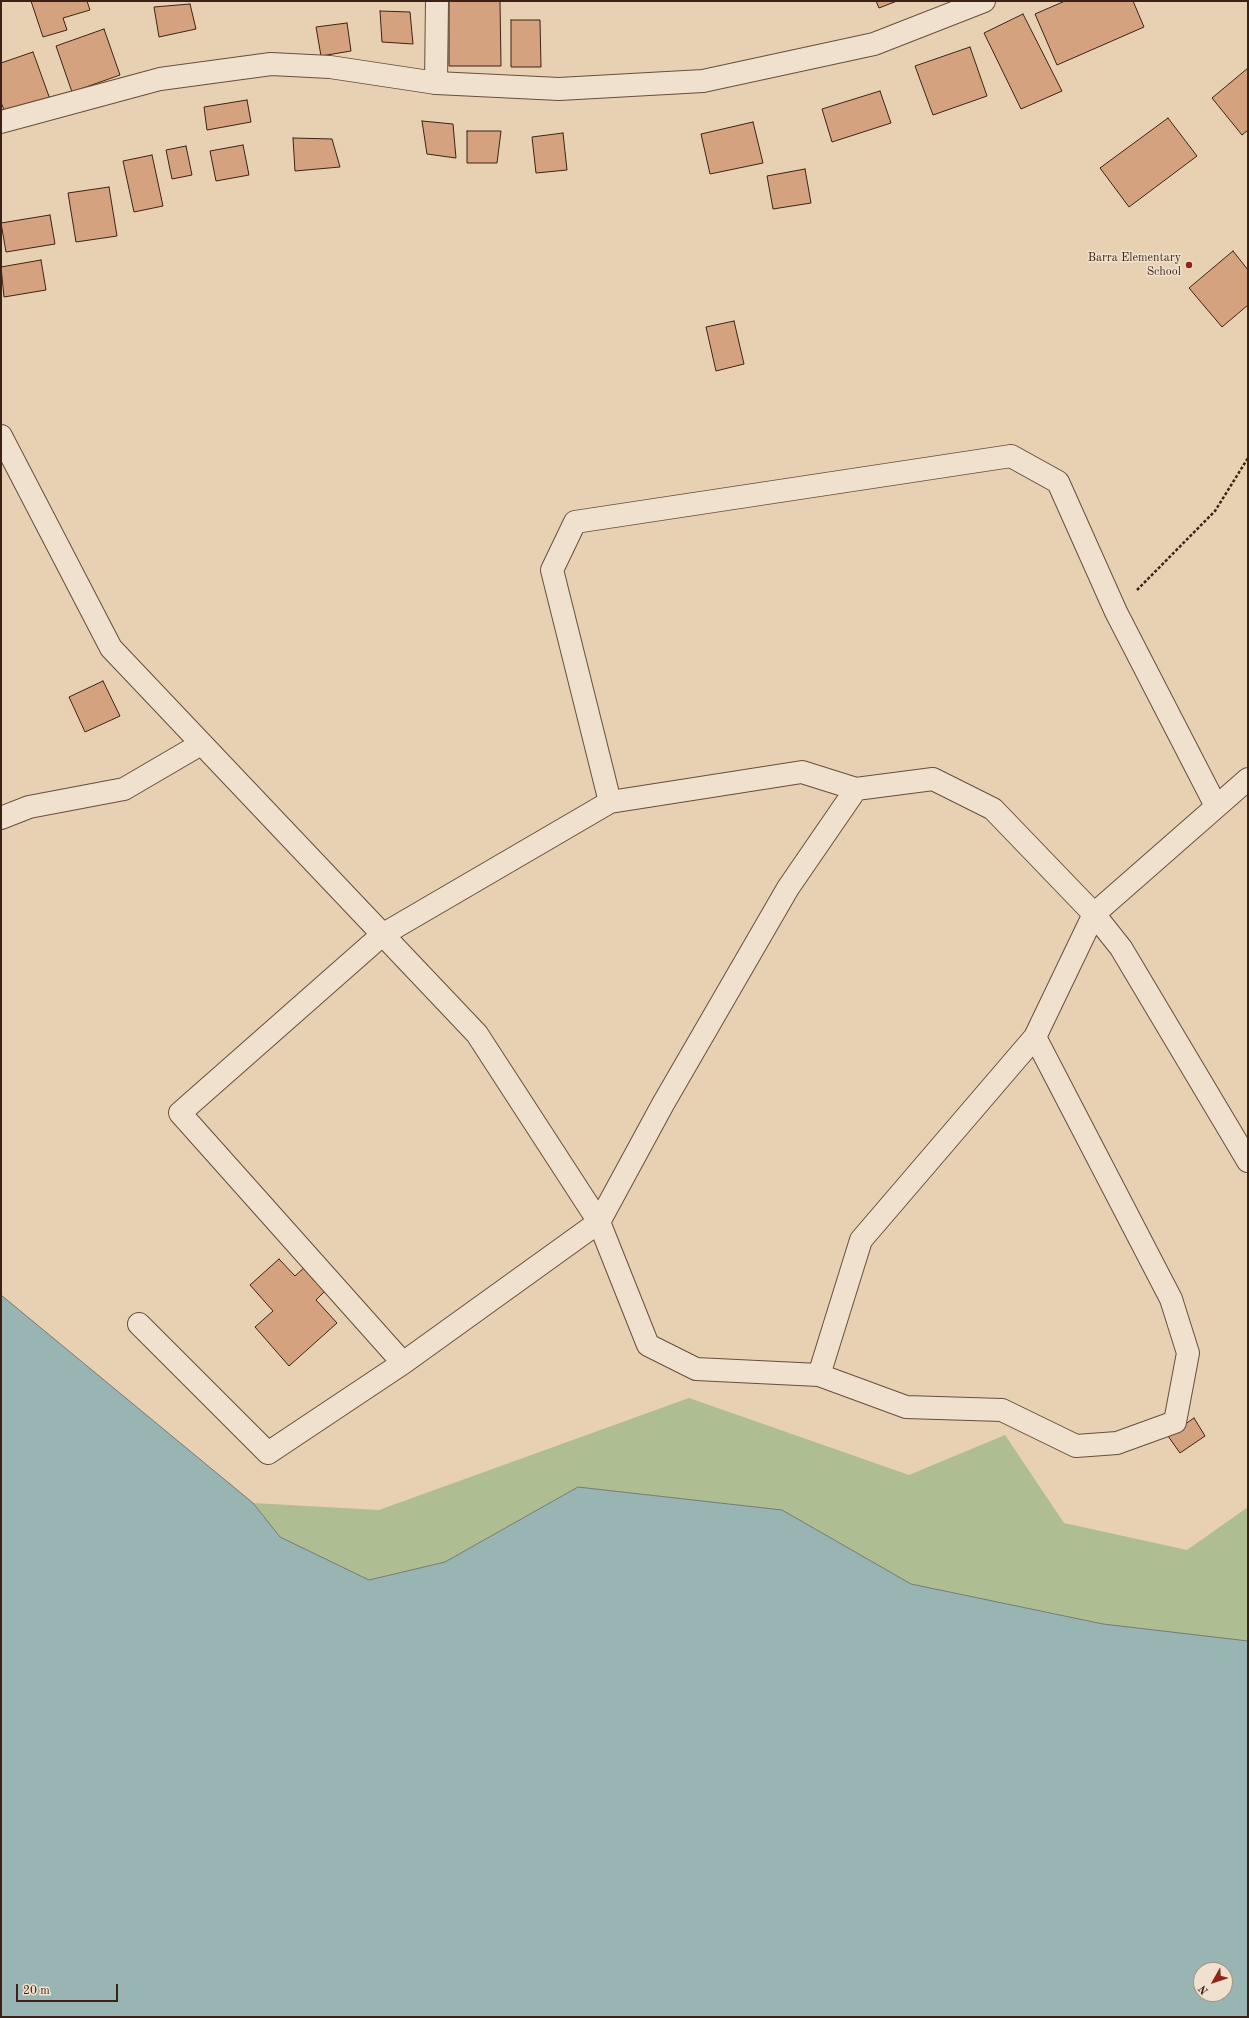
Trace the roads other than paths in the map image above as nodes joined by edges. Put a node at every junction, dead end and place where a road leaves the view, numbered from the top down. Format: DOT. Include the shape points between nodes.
graph roads {
  1 [pos="437,1"];
  2 [pos="984,1"];
  3 [pos="436,83"];
  4 [pos="1,122"];
  5 [pos="1,436"];
  6 [pos="201,744"];
  7 [pos="1248,779"];
  8 [pos="856,789"];
  9 [pos="610,802"];
  10 [pos="1216,806"];
  11 [pos="1,818"];
  12 [pos="1094,914"];
  13 [pos="382,935"];
  14 [pos="1034,1037"];
  15 [pos="1248,1161"];
  16 [pos="599,1222"];
  17 [pos="139,1324"];
  18 [pos="403,1363"];
  19 [pos="819,1375"];
  1 -- 3 [label="street"];
  2 -- 3 [label="street" via="874,44 703,81 559,89"];
  3 -- 4 [label="street" via="330,66 271,64 160,79"];
  5 -- 6 [label="street" via="111,648"];
  6 -- 11 [label="street" via="124,789 29,807"];
  6 -- 13 [label="street"];
  7 -- 10 [label="street"];
  8 -- 9 [label="street" via="802,772"];
  8 -- 12 [label="street" via="933,779 993,809"];
  8 -- 16 [label="street" via="788,888 663,1104"];
  9 -- 10 [label="street" via="552,570 575,522 1011,456 1058,482 1116,612"];
  9 -- 13 [label="street"];
  10 -- 12 [label="street"];
  12 -- 14 [label="street"];
  12 -- 15 [label="street" via="1121,948"];
  13 -- 16 [label="street" via="477,1034"];
  13 -- 18 [label="street" via="180,1113"];
  14 -- 19 [label="street" via="860,1240"];
  14 -- 19 [label="street" via="1171,1299 1188,1353 1176,1422 1117,1443 1076,1446 1002,1410 906,1407"];
  16 -- 18 [label="street"];
  16 -- 19 [label="street" via="648,1345 696,1369"];
  17 -- 18 [label="street" via="268,1453"];
}
